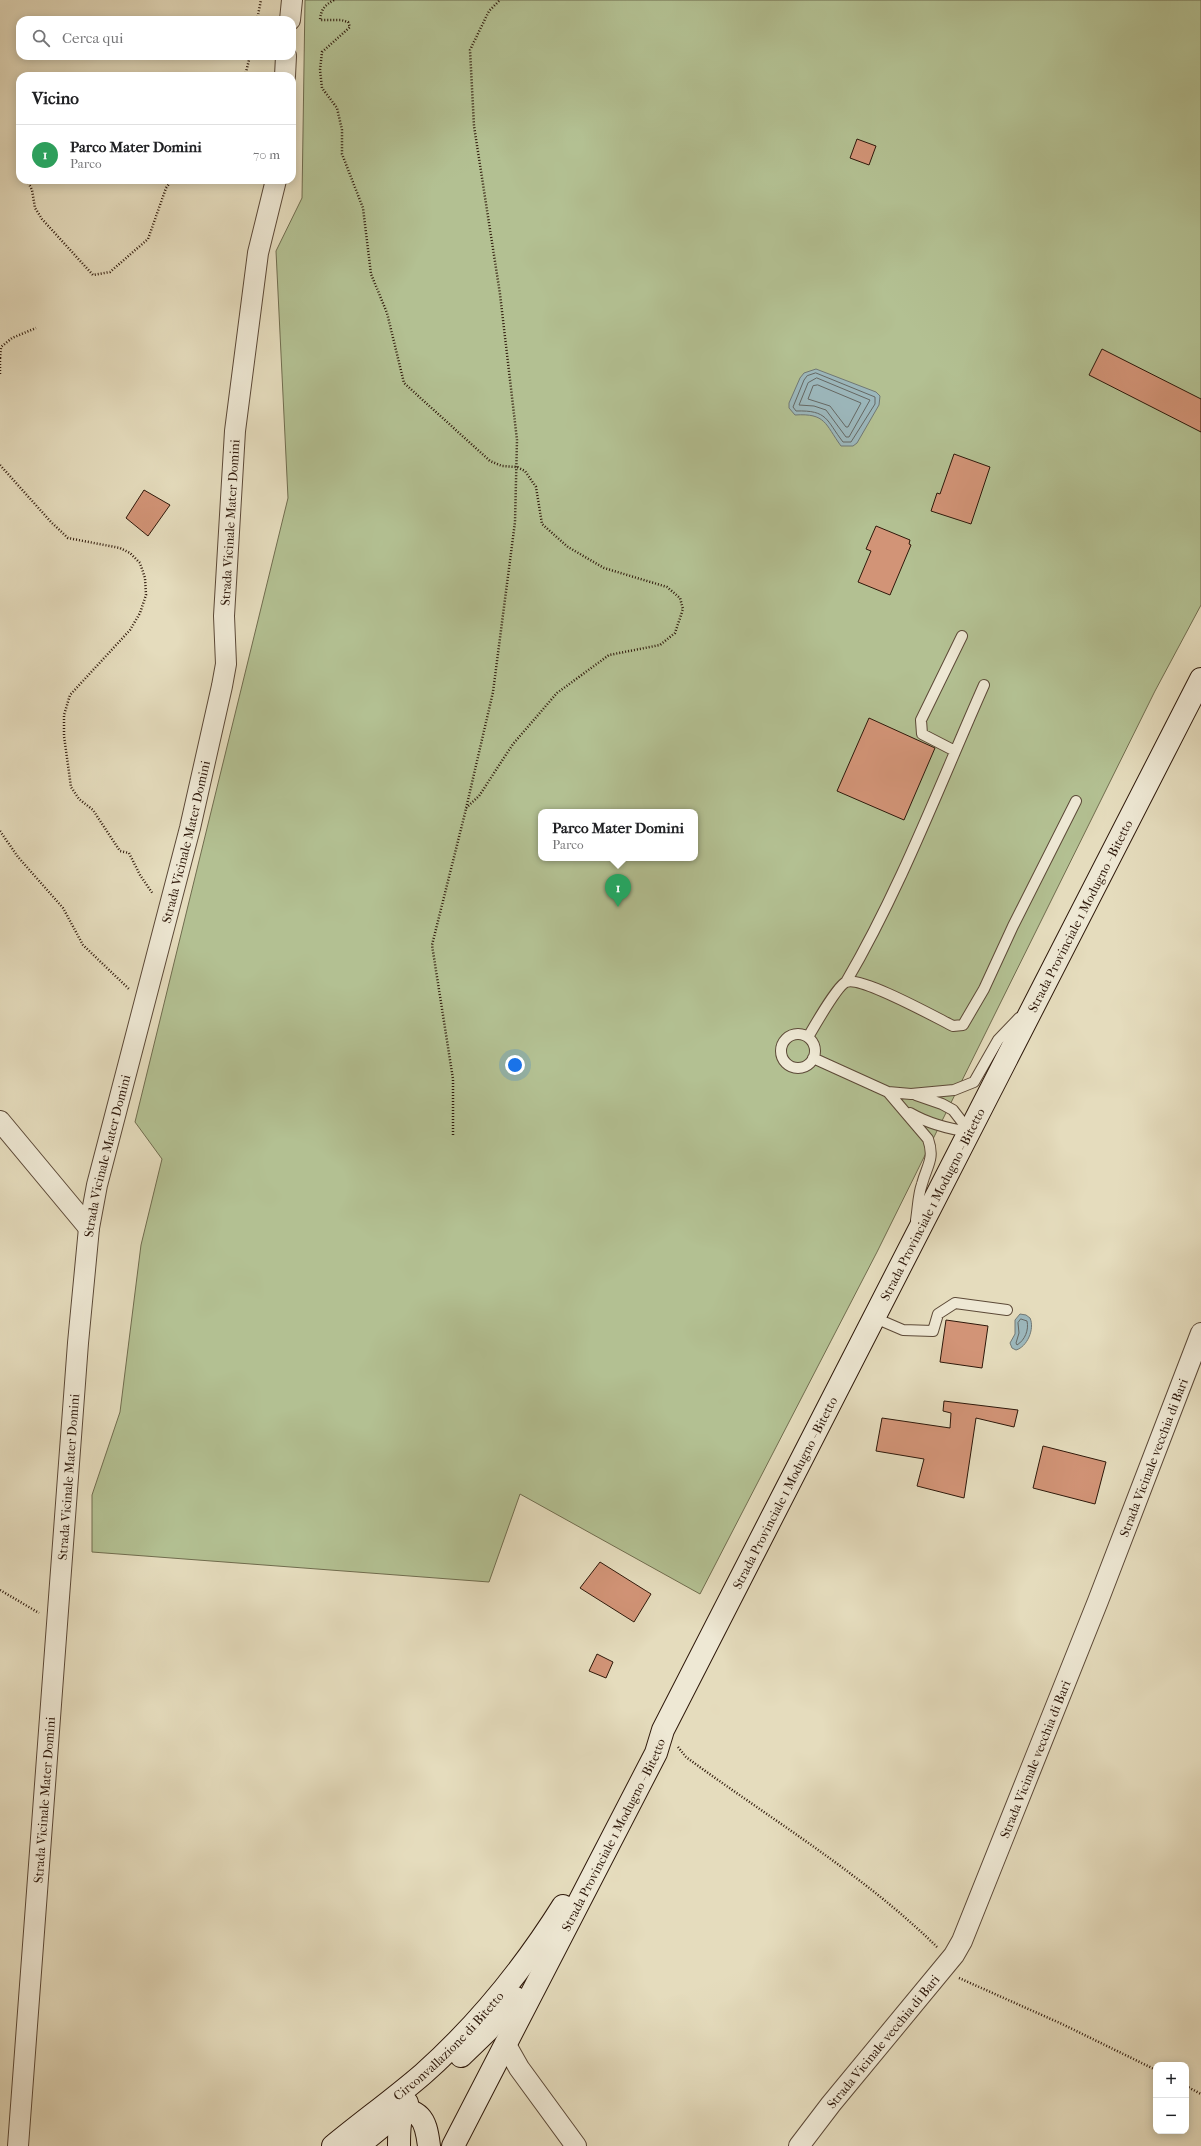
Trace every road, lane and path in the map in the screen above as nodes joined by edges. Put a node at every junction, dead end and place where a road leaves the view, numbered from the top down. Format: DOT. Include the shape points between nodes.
graph roads {
  1 [pos="261,0"];
  2 [pos="292,0"];
  3 [pos="334,0"];
  4 [pos="500,0"];
  5 [pos="258,16"];
  6 [pos="290,16"];
  7 [pos="249,60"];
  8 [pos="286,60"];
  9 [pos="246,72"];
  10 [pos="285,72"];
  11 [pos="29,184"];
  12 [pos="169,184"];
  13 [pos="275,184"];
  14 [pos="36,328"];
  15 [pos="0,358"];
  16 [pos="0,376"];
  17 [pos="0,465"];
  18 [pos="517,467"];
  19 [pos="962,636"];
  20 [pos="1201,679"];
  21 [pos="984,685"];
  22 [pos="955,751"];
  23 [pos="1076,801"];
  24 [pos="466,808"];
  25 [pos="0,831"];
  26 [pos="169,910"];
  27 [pos="846,982"];
  28 [pos="144,1002"];
  29 [pos="1035,1002"];
  30 [pos="808,1037"];
  31 [pos="813,1058"];
  32 [pos="888,1092"];
  33 [pos="911,1094"];
  34 [pos="905,1110"];
  35 [pos="0,1121"];
  36 [pos="970,1132"];
  37 [pos="453,1135"];
  38 [pos="89,1228"];
  39 [pos="913,1243"];
  40 [pos="1007,1310"];
  41 [pos="875,1318"];
  42 [pos="1201,1333"];
  43 [pos="0,1590"];
  44 [pos="58,1619"];
  45 [pos="663,1730"];
  46 [pos="554,1934"];
  47 [pos="946,1964"];
  48 [pos="506,2045"];
  49 [pos="1153,2069"];
  50 [pos="1189,2088"];
  51 [pos="1201,2094"];
  52 [pos="395,2106"];
  53 [pos="18,2146"];
  54 [pos="333,2146"];
  55 [pos="358,2146"];
  56 [pos="399,2146"];
  57 [pos="429,2146"];
  58 [pos="453,2146"];
  59 [pos="576,2146"];
  60 [pos="799,2146"];
  1 -- 5 [label="path"];
  2 -- 6 [label="street"];
  3 -- 18 [label="path" via="321,12 320,20 341,20 348,22 350,27 322,52 322,88 337,108 342,130 342,154 363,208 371,274 387,313 404,383 490,461 502,466"];
  4 -- 18 [label="path" via="489,11 470,50 474,126 500,294 517,440"];
  7 -- 9 [label="path"];
  8 -- 10 [label="street"];
  11 -- 12 [label="path" via="35,208 42,219 93,275 110,272 148,239"];
  13 -- 26 [label="street, Strada Vicinale Mater Domini" via="258,254 235,431 224,616 226,664"];
  14 -- 15 [label="path" via="12,338 1,347"];
  15 -- 16 [label="path"];
  17 -- 26 [label="path" via="68,538 120,548 140,562 145,578 146,595 140,613 130,630 70,695 64,715 64,736 71,787 93,810 120,851 129,853 153,894"];
  18 -- 24 [label="path" via="515,522 493,692"];
  18 -- 24 [label="path" via="525,471 536,486 542,524 568,547 604,568 667,587 680,598 683,609 676,634 660,645 609,655 557,693 513,744 479,796"];
  19 -- 22 [label="lane" via="921,720 922,734"];
  20 -- 29 [label="main road, Strada Provinciale 1 Modugno - Bitetto"];
  21 -- 22 [label="lane"];
  22 -- 27 [label="lane" via="862,955"];
  23 -- 27 [label="lane" via="984,988 963,1025 953,1026 877,988 854,980"];
  24 -- 37 [label="path" via="432,945 453,1079"];
  25 -- 28 [label="path" via="18,857 63,908 83,946"];
  26 -- 28 [label="street, Strada Vicinale Mater Domini"];
  27 -- 30 [label="lane" via="835,994"];
  28 -- 38 [label="street, Strada Vicinale Mater Domini" via="97,1185"];
  29 -- 33 [label="lane" via="998,1040 974,1082 954,1090"];
  29 -- 36 [label="main road, Strada Provinciale 1 Modugno - Bitetto"];
  30 -- 31 [label="lane" via="814,1047"];
  30 -- 31 [label="lane" via="798,1034 787,1038 781,1052 785,1062 795,1068 806,1066"];
  31 -- 32 [label="lane"];
  32 -- 33 [label="lane"];
  32 -- 34 [label="lane"];
  33 -- 36 [label="lane" via="953,1110"];
  34 -- 36 [label="lane" via="922,1120"];
  34 -- 39 [label="lane" via="928,1139 932,1157 922,1184"];
  35 -- 38 [label="street"];
  36 -- 39 [label="main road, Strada Provinciale 1 Modugno - Bitetto"];
  38 -- 44 [label="street, Strada Vicinale Mater Domini"];
  39 -- 41 [label="main road, Strada Provinciale 1 Modugno - Bitetto"];
  40 -- 41 [label="lane" via="955,1303 938,1314 933,1331 903,1330"];
  41 -- 45 [label="main road, Strada Provinciale 1 Modugno - Bitetto"];
  42 -- 47 [label="street, Strada Vicinale vecchia di Bari" via="1098,1601 962,1941"];
  43 -- 44 [label="path" via="42,1615"];
  44 -- 53 [label="street, Strada Vicinale Mater Domini"];
  45 -- 46 [label="main road, Strada Provinciale 1 Modugno - Bitetto" via="656,1753"];
  45 -- 47 [label="path" via="686,1756 902,1915 942,1952"];
  46 -- 48 [label="main road"];
  46 -- 52 [label="main road, Circonvallazione di Bitetto"];
  46 -- 52 [label="main road, Circonvallazione di Bitetto" via="539,1970 488,2030"];
  47 -- 49 [label="path" via="955,1975 968,1983 1062,2024"];
  47 -- 60 [label="street, Strada Vicinale vecchia di Bari"];
  48 -- 58 [label="main road"];
  48 -- 59 [label="street" via="519,2068"];
  50 -- 51 [label="path"];
  52 -- 54 [label="main road, Circonvallazione di Bitetto"];
  52 -- 55 [label="main road, Circonvallazione di Bitetto"];
  52 -- 56 [label="main road"];
  52 -- 57 [label="main road" via="416,2112 426,2124"];
}
